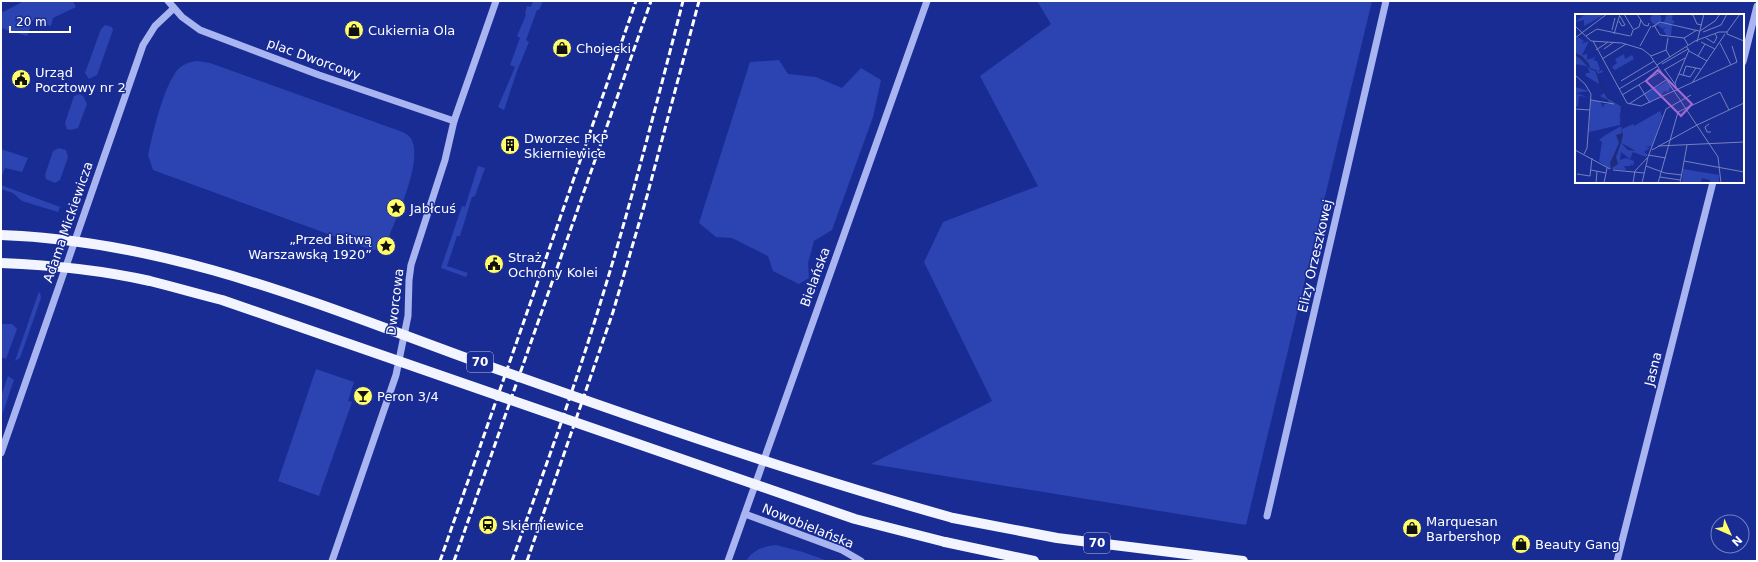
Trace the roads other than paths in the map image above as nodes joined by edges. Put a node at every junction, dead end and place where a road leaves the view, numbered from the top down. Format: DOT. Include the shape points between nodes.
graph roads {
  1 [pos="168,1"];
  2 [pos="496,1"];
  3 [pos="927,1"];
  4 [pos="1386,1"];
  5 [pos="1757,6"];
  6 [pos="173,8"];
  7 [pos="1744,58"];
  8 [pos="454,120"];
  9 [pos="1712,183"];
  10 [pos="1,235"];
  11 [pos="1,263"];
  12 [pos="1,453"];
  13 [pos="745,514"];
  14 [pos="1267,516"];
  15 [pos="332,561"];
  16 [pos="728,561"];
  17 [pos="862,561"];
  18 [pos="1034,561"];
  19 [pos="1243,561"];
  20 [pos="1617,561"];
  1 -- 6 [label="street, plac Dworcowy"];
  2 -- 8 [label="street, Dworcowa"];
  3 -- 13 [label="street, Bielańska"];
  4 -- 14 [label="street, Elizy Orzeszkowej"];
  5 -- 7 [label="street"];
  6 -- 8 [label="street, plac Dworcowy" via="192,25 208,33"];
  6 -- 12 [label="street, Adama Mickiewicza" via="154,26 143,45"];
  8 -- 15 [label="street, Dworcowa" via="446,160 412,265 408,316 396,375"];
  9 -- 20 [label="street, Jasna"];
  10 -- 19 [label="main road, 70, bridge" via="96,244 207,267 283,291 574,397 863,493 953,518 1057,538"];
  11 -- 18 [label="main road, 70, bridge" via="51,265 98,272 150,281 222,300 848,516 945,542"];
  13 -- 16 [label="street, Bielańska"];
  13 -- 17 [label="street, Nowobielańska" via="842,550"];
}
